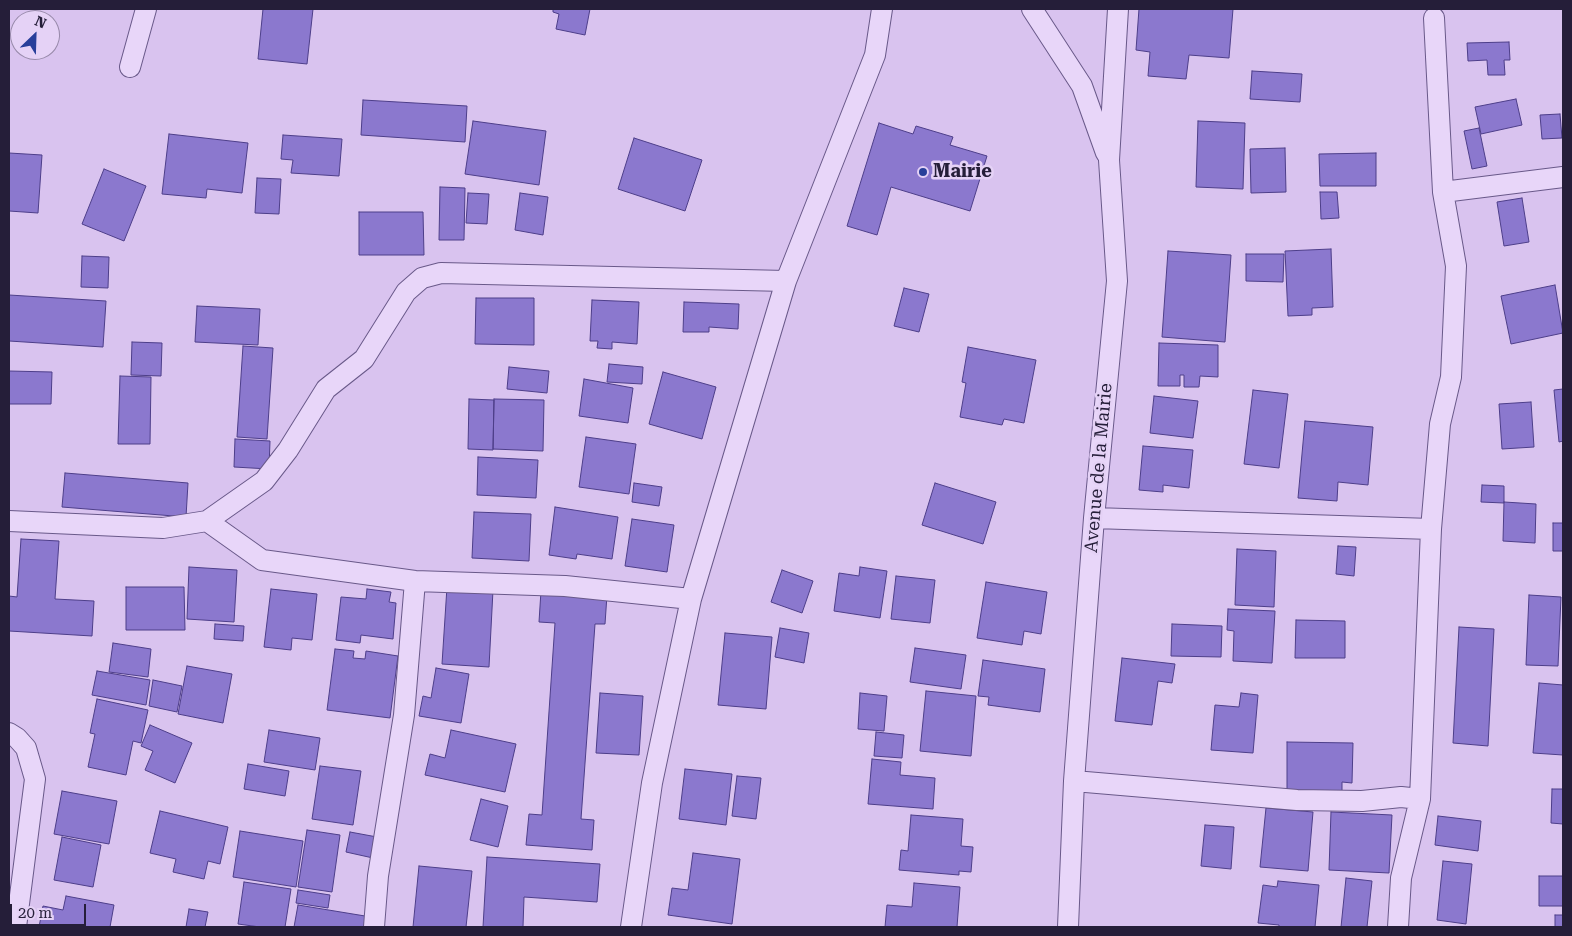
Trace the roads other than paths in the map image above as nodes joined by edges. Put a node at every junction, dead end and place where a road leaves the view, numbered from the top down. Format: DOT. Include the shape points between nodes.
graph roads {
  1 [pos="146,9"];
  2 [pos="882,9"];
  3 [pos="1032,9"];
  4 [pos="1118,9"];
  5 [pos="1434,18"];
  6 [pos="130,67"];
  7 [pos="1109,160"];
  8 [pos="1563,177"];
  9 [pos="1443,192"];
  10 [pos="786,281"];
  11 [pos="1094,518"];
  12 [pos="9,521"];
  13 [pos="207,521"];
  14 [pos="1431,529"];
  15 [pos="415,580"];
  16 [pos="691,599"];
  17 [pos="9,733"];
  18 [pos="1074,781"];
  19 [pos="1420,799"];
  20 [pos="16,927"];
  21 [pos="374,927"];
  22 [pos="631,927"];
  23 [pos="1068,927"];
  24 [pos="1398,927"];
  1 -- 6 [label="street"];
  2 -- 10 [label="street" via="874,55"];
  3 -- 7 [label="street" via="1082,86"];
  4 -- 7 [label="street, Avenue de la Mairie"];
  5 -- 9 [label="street"];
  7 -- 11 [label="street, Avenue de la Mairie" via="1117,281"];
  8 -- 9 [label="street"];
  9 -- 14 [label="street" via="1456,266 1451,377 1440,424"];
  10 -- 13 [label="street" via="441,273 422,278 406,292 364,359 326,389 288,450 264,481"];
  10 -- 16 [label="street"];
  11 -- 14 [label="street"];
  11 -- 18 [label="street, Avenue de la Mairie"];
  12 -- 13 [label="street" via="163,528"];
  13 -- 15 [label="street" via="262,560"];
  14 -- 19 [label="street"];
  15 -- 16 [label="street" via="565,586"];
  15 -- 21 [label="street" via="404,715 378,876"];
  16 -- 22 [label="street" via="652,783"];
  17 -- 20 [label="street" via="26,748 35,779"];
  18 -- 19 [label="street" via="1297,800"];
  18 -- 23 [label="street, Avenue de la Mairie"];
  19 -- 24 [label="street" via="1401,878"];
}
